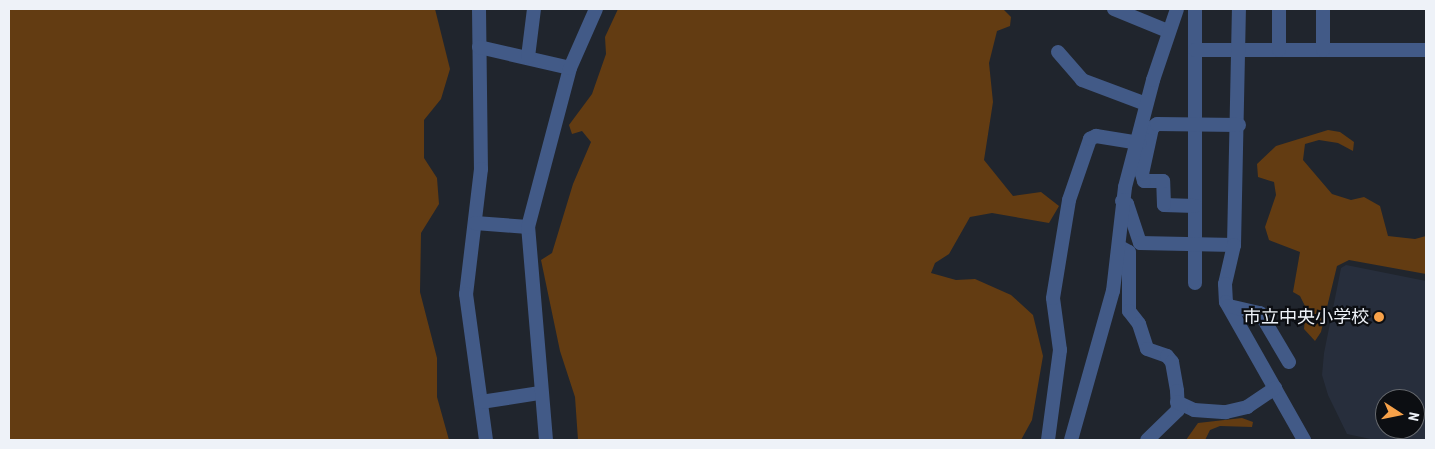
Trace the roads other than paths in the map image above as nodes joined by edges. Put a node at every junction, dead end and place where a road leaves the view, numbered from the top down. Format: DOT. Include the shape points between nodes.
graph roads {
  1 [pos="478,9"];
  2 [pos="534,9"];
  3 [pos="596,9"];
  4 [pos="1114,9"];
  5 [pos="1177,9"];
  6 [pos="1195,9"];
  7 [pos="1239,9"];
  8 [pos="1279,9"];
  9 [pos="1324,9"];
  10 [pos="1168,31"];
  11 [pos="479,46"];
  12 [pos="1195,50"];
  13 [pos="1240,50"];
  14 [pos="1279,50"];
  15 [pos="1323,50"];
  16 [pos="1426,50"];
  17 [pos="1058,52"];
  18 [pos="528,57"];
  19 [pos="570,68"];
  20 [pos="1146,104"];
  21 [pos="1195,124"];
  22 [pos="1239,124"];
  23 [pos="1139,143"];
  24 [pos="1122,201"];
  25 [pos="1195,206"];
  26 [pos="475,223"];
  27 [pos="528,227"];
  28 [pos="1195,245"];
  29 [pos="1234,245"];
  30 [pos="1120,247"];
  31 [pos="1195,283"];
  32 [pos="1229,306"];
  33 [pos="1289,362"];
  34 [pos="1275,388"];
  35 [pos="540,394"];
  36 [pos="481,402"];
  37 [pos="1177,402"];
  38 [pos="486,440"];
  39 [pos="546,440"];
  40 [pos="1048,440"];
  41 [pos="1071,440"];
  42 [pos="1147,440"];
  43 [pos="1304,440"];
  1 -- 11 [label="street"];
  2 -- 18 [label="street"];
  3 -- 19 [label="street"];
  4 -- 10 [label="street"];
  5 -- 10 [label="street"];
  6 -- 12 [label="street"];
  7 -- 13 [label="street"];
  8 -- 14 [label="street"];
  9 -- 15 [label="street"];
  10 -- 20 [label="street"];
  11 -- 18 [label="street"];
  11 -- 26 [label="street" via="481,169"];
  12 -- 13 [label="street"];
  12 -- 21 [label="street"];
  13 -- 14 [label="street"];
  13 -- 22 [label="street"];
  14 -- 15 [label="street"];
  15 -- 16 [label="street"];
  17 -- 20 [label="street" via="1082,80"];
  18 -- 19 [label="street"];
  19 -- 27 [label="street"];
  20 -- 23 [label="street"];
  21 -- 22 [label="street"];
  21 -- 25 [label="street"];
  21 -- 25 [label="street" via="1157,124 1152,128 1142,174 1144,181 1163,181 1164,205"];
  22 -- 29 [label="street"];
  23 -- 24 [label="street"];
  23 -- 40 [label="street" via="1096,136 1090,139 1069,200 1053,298 1060,350"];
  24 -- 28 [label="street" via="1127,204 1140,243"];
  24 -- 30 [label="street"];
  25 -- 28 [label="street"];
  26 -- 27 [label="street"];
  26 -- 36 [label="street" via="466,294"];
  27 -- 35 [label="street"];
  28 -- 29 [label="street"];
  28 -- 31 [label="street"];
  29 -- 32 [label="street" via="1224,294"];
  30 -- 37 [label="street" via="1129,252 1129,312 1139,324 1147,349 1167,356 1172,362"];
  30 -- 41 [label="street" via="1113,291"];
  32 -- 33 [label="street" via="1260,313"];
  32 -- 34 [label="street"];
  34 -- 37 [label="street" via="1247,407 1226,412 1194,410"];
  34 -- 43 [label="street"];
  35 -- 36 [label="street"];
  35 -- 39 [label="street"];
  36 -- 38 [label="street"];
  37 -- 42 [label="street" via="1178,410"];
}
